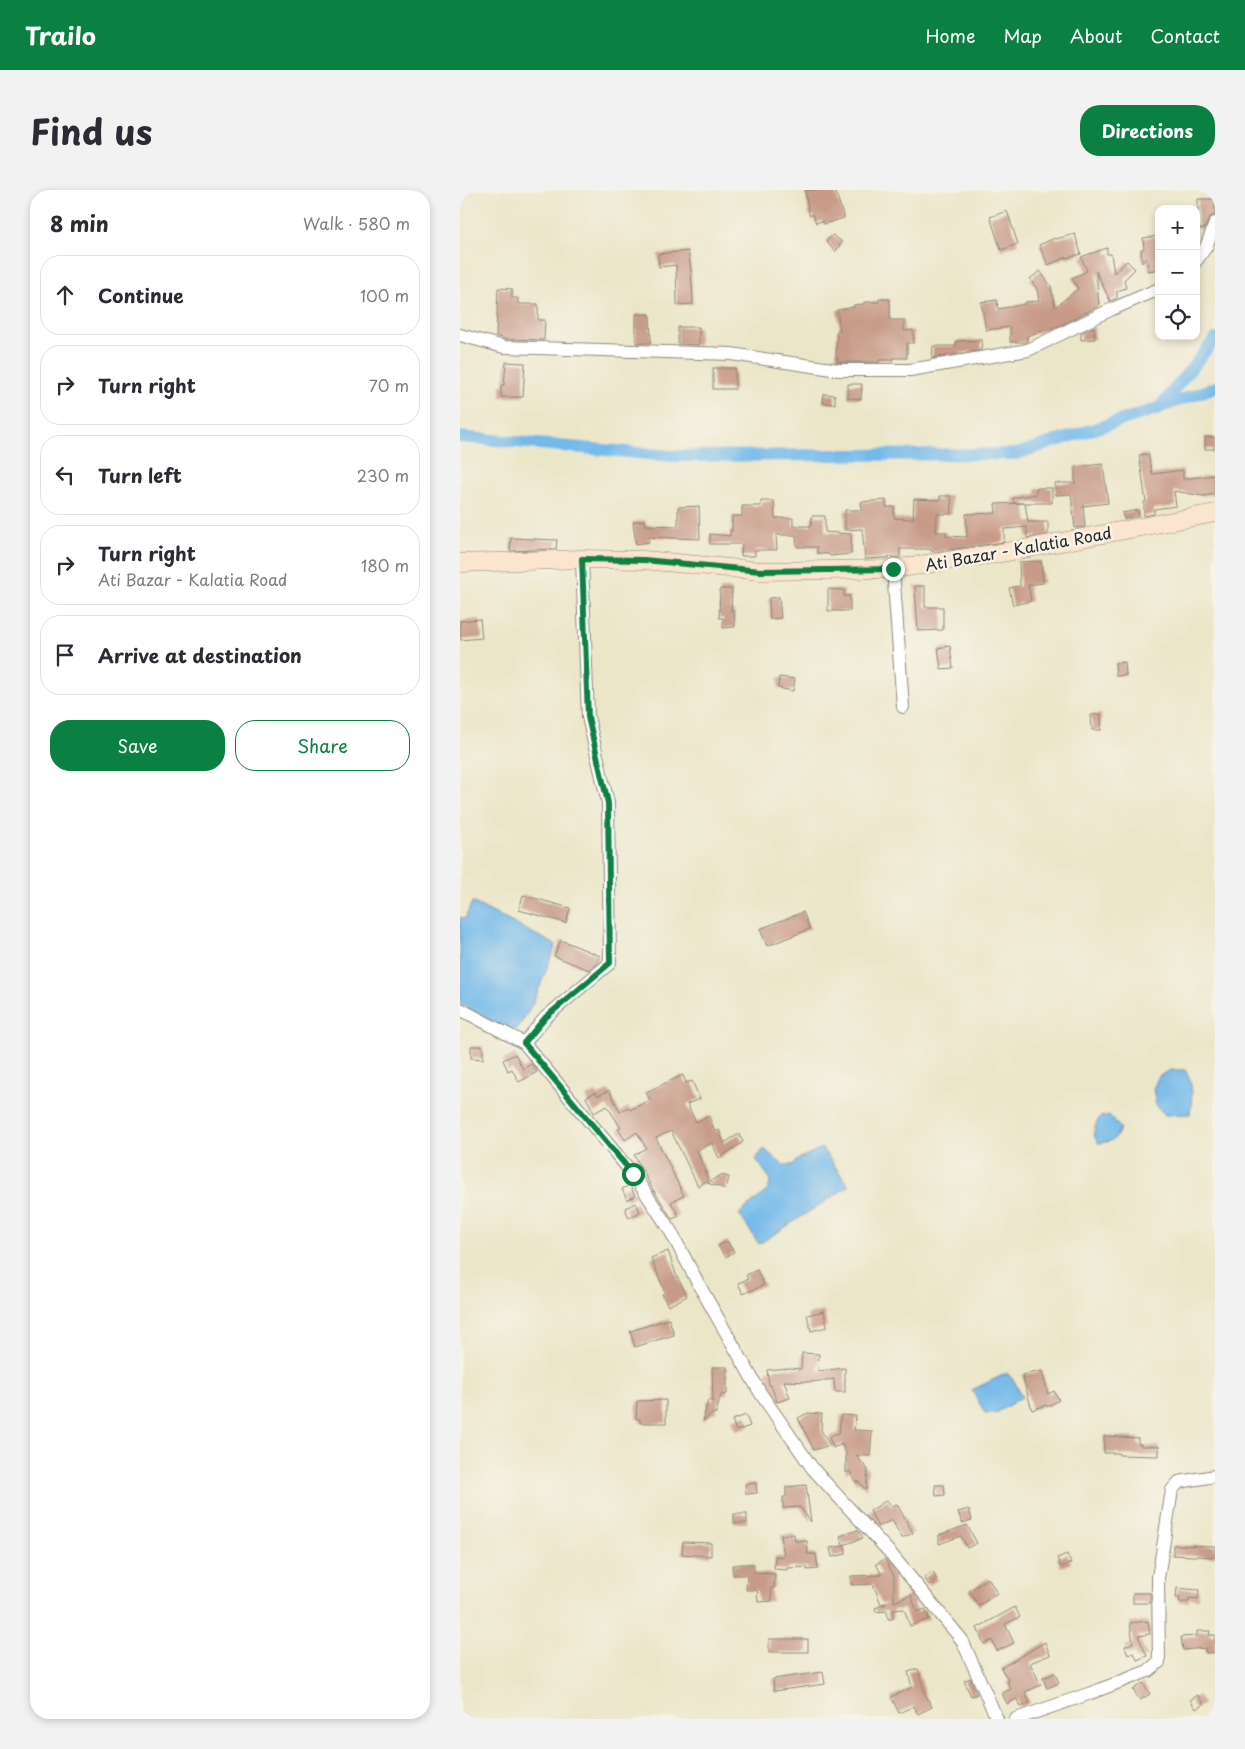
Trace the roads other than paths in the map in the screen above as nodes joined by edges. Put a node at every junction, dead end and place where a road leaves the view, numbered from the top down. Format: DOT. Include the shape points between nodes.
graph roads {
  1 [pos="1215,222"];
  2 [pos="1200,256"];
  3 [pos="1155,291"];
  4 [pos="460,335"];
  5 [pos="1215,513"];
  6 [pos="582,559"];
  7 [pos="460,563"];
  8 [pos="893,569"];
  9 [pos="903,707"];
  10 [pos="460,1009"];
  11 [pos="524,1043"];
  12 [pos="1215,1476"];
  13 [pos="997,1719"];
  14 [pos="1016,1719"];
  1 -- 2 [label="street"];
  3 -- 4 [label="street" via="1028,350 910,370 839,370 731,354 504,347"];
  5 -- 8 [label="main road, Ati Bazar - Kalatia Road" via="1013,551"];
  6 -- 7 [label="main road, Ati Bazar - Kalatia Road"];
  6 -- 8 [label="main road, Ati Bazar - Kalatia Road" via="644,560 761,571"];
  6 -- 11 [label="street" via="588,717 608,803 610,963 546,1017"];
  8 -- 9 [label="street"];
  10 -- 11 [label="street"];
  11 -- 13 [label="street" via="633,1174 670,1230 761,1394 813,1469 891,1554 962,1640"];
  12 -- 14 [label="street" via="1179,1482 1172,1490 1158,1578 1159,1662 1148,1672"];
}
